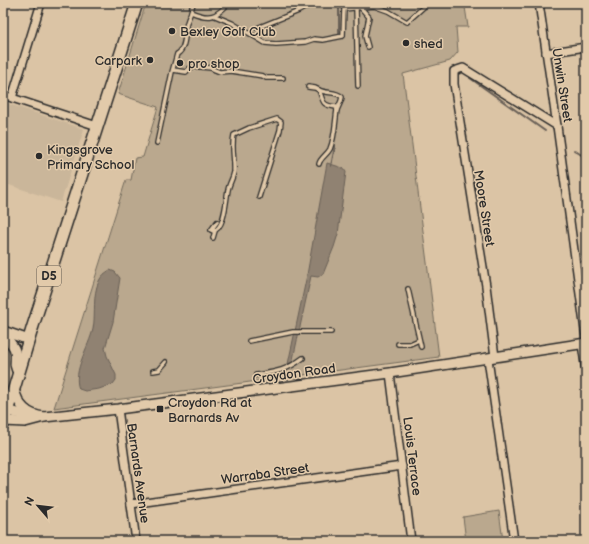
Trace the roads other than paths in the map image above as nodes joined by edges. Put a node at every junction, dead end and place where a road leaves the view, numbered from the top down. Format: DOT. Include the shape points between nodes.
graph roads {
  1 [pos="41,3"];
  2 [pos="136,3"];
  3 [pos="193,3"];
  4 [pos="229,3"];
  5 [pos="313,3"];
  6 [pos="428,3"];
  7 [pos="539,3"];
  8 [pos="356,8"];
  9 [pos="361,8"];
  10 [pos="191,12"];
  11 [pos="215,16"];
  12 [pos="257,28"];
  13 [pos="368,47"];
  14 [pos="586,47"];
  15 [pos="546,53"];
  16 [pos="173,70"];
  17 [pos="283,78"];
  18 [pos="358,86"];
  19 [pos="308,87"];
  20 [pos="319,90"];
  21 [pos="3,95"];
  22 [pos="12,98"];
  23 [pos="337,110"];
  24 [pos="97,126"];
  25 [pos="558,126"];
  26 [pos="157,143"];
  27 [pos="319,164"];
  28 [pos="259,198"];
  29 [pos="217,222"];
  30 [pos="215,231"];
  31 [pos="213,238"];
  32 [pos="408,290"];
  33 [pos="3,331"];
  34 [pos="331,332"];
  35 [pos="3,335"];
  36 [pos="29,340"];
  37 [pos="420,340"];
  38 [pos="249,341"];
  39 [pos="585,342"];
  40 [pos="398,344"];
  41 [pos="421,347"];
  42 [pos="303,358"];
  43 [pos="492,358"];
  44 [pos="166,362"];
  45 [pos="152,371"];
  46 [pos="586,371"];
  47 [pos="390,373"];
  48 [pos="19,374"];
  49 [pos="256,374"];
  50 [pos="14,389"];
  51 [pos="118,409"];
  52 [pos="42,417"];
  53 [pos="5,419"];
  54 [pos="402,466"];
  55 [pos="131,504"];
  56 [pos="136,541"];
  57 [pos="411,541"];
  58 [pos="514,541"];
  1 -- 22 [label="street"];
  2 -- 24 [label="main road, D5"];
  3 -- 10 [label="lane"];
  4 -- 11 [label="lane"];
  5 -- 12 [label="lane"];
  6 -- 9 [label="lane" via="407,22 374,6"];
  7 -- 15 [label="street, Unwin Street"];
  8 -- 9 [label="lane"];
  8 -- 11 [label="lane" via="344,9 343,36 276,44 265,43 232,22"];
  8 -- 18 [label="lane"];
  9 -- 13 [label="lane" via="369,17 365,36"];
  10 -- 11 [label="lane"];
  10 -- 16 [label="lane" via="186,27 186,38 180,52 176,54"];
  14 -- 15 [label="street"];
  15 -- 25 [label="street, Unwin Street"];
  16 -- 17 [label="lane" via="186,72 191,67 201,66 220,72 231,71 266,78"];
  16 -- 26 [label="lane"];
  19 -- 20 [label="lane"];
  20 -- 23 [label="lane" via="322,101 328,106 336,107"];
  20 -- 23 [label="lane" via="342,97"];
  21 -- 22 [label="street"];
  22 -- 24 [label="street"];
  23 -- 27 [label="lane" via="331,147"];
  24 -- 36 [label="main road, D5"];
  25 -- 39 [label="street, Unwin Street"];
  25 -- 43 [label="street, Moore Street" via="463,68 454,71 486,286"];
  28 -- 30 [label="lane" via="280,130 281,122 277,119 233,136 234,173 228,188 222,221"];
  29 -- 30 [label="lane" via="211,230"];
  30 -- 31 [label="lane"];
  32 -- 37 [label="lane"];
  33 -- 36 [label="main road"];
  34 -- 38 [label="lane" via="293,332"];
  35 -- 48 [label="main road" via="16,353 14,364"];
  36 -- 48 [label="main road, D5"];
  37 -- 40 [label="lane" via="410,344"];
  37 -- 41 [label="lane"];
  39 -- 43 [label="main road, Croydon Road"];
  39 -- 46 [label="street, Unwin Street"];
  42 -- 49 [label="lane" via="280,371"];
  43 -- 47 [label="main road, Croydon Road"];
  43 -- 58 [label="street, Moore Street"];
  44 -- 45 [label="lane" via="159,370"];
  47 -- 51 [label="main road, Croydon Road"];
  47 -- 54 [label="street, Louis Terrace"];
  48 -- 50 [label="main road, D5"];
  50 -- 52 [label="main road" via="17,401 23,408"];
  50 -- 53 [label="main road, D5"];
  51 -- 52 [label="main road, Croydon Road"];
  51 -- 55 [label="street, Barnards Avenue"];
  52 -- 53 [label="main road, Croydon Road" via="25,422"];
  54 -- 55 [label="street, Warraba Street"];
  54 -- 57 [label="street, Louis Terrace"];
  55 -- 56 [label="street, Barnards Avenue"];
}
